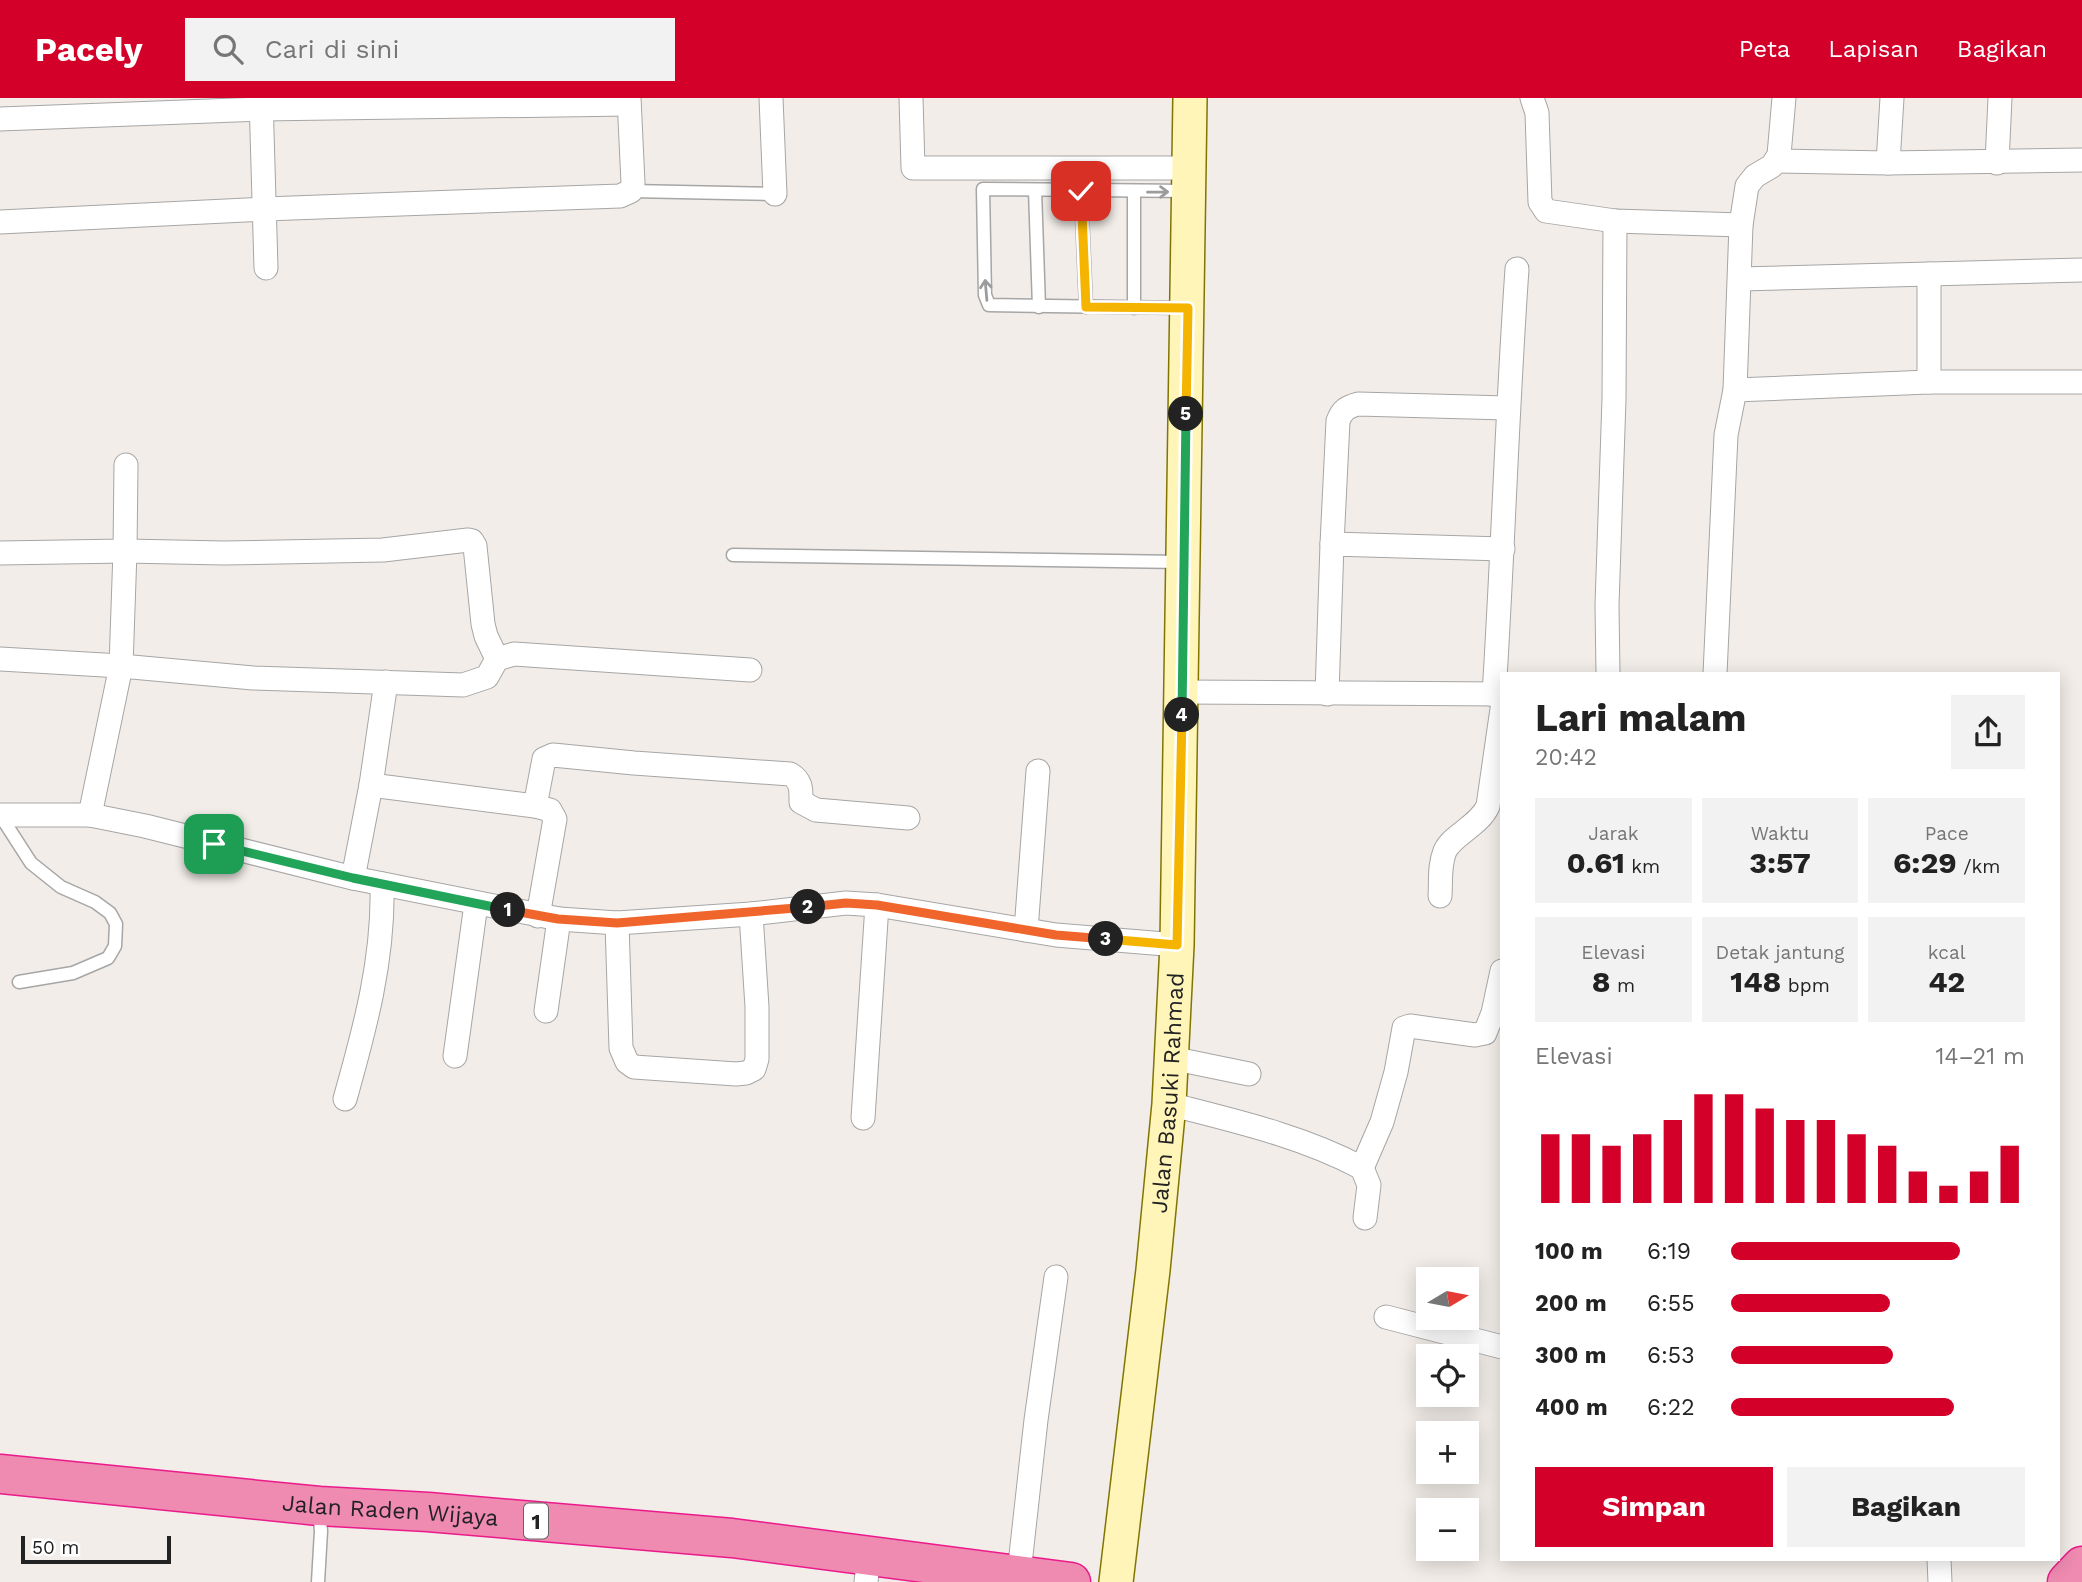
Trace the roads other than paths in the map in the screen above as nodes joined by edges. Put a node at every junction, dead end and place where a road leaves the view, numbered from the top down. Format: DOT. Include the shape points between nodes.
graph roads {
  1 [pos="771,98"];
  2 [pos="911,98"];
  3 [pos="1190,98"];
  4 [pos="1532,98"];
  5 [pos="1784,98"];
  6 [pos="1892,98"];
  7 [pos="2000,98"];
  8 [pos="629,101"];
  9 [pos="261,103"];
  10 [pos="0,119"];
  11 [pos="2079,160"];
  12 [pos="1776,161"];
  13 [pos="1888,163"];
  14 [pos="1997,163"];
  15 [pos="1190,180"];
  16 [pos="1035,190"];
  17 [pos="631,191"];
  18 [pos="1081,191"];
  19 [pos="1134,192"];
  20 [pos="775,194"];
  21 [pos="265,209"];
  22 [pos="1615,221"];
  23 [pos="0,222"];
  24 [pos="1741,226"];
  25 [pos="266,268"];
  26 [pos="1517,269"];
  27 [pos="2082,270"];
  28 [pos="1929,274"];
  29 [pos="1740,279"];
  30 [pos="1039,307"];
  31 [pos="1086,307"];
  32 [pos="1134,307"];
  33 [pos="1188,308"];
  34 [pos="1929,382"];
  35 [pos="2082,382"];
  36 [pos="1735,390"];
  37 [pos="1507,408"];
  38 [pos="126,465"];
  39 [pos="1332,544"];
  40 [pos="1503,549"];
  41 [pos="125,551"];
  42 [pos="0,553"];
  43 [pos="733,555"];
  44 [pos="1183,562"];
  45 [pos="0,659"];
  46 [pos="497,659"];
  47 [pos="121,666"];
  48 [pos="750,670"];
  49 [pos="1608,672"];
  50 [pos="1715,672"];
  51 [pos="386,682"];
  52 [pos="1182,692"];
  53 [pos="1326,694"];
  54 [pos="1499,699"];
  55 [pos="1038,771"];
  56 [pos="371,785"];
  57 [pos="535,806"];
  58 [pos="0,814"];
  59 [pos="90,815"];
  60 [pos="908,818"];
  61 [pos="353,878"];
  62 [pos="382,884"];
  63 [pos="1440,896"];
  64 [pos="476,904"];
  65 [pos="877,905"];
  66 [pos="751,914"];
  67 [pos="548,918"];
  68 [pos="617,923"];
  69 [pos="1026,930"];
  70 [pos="1177,945"];
  71 [pos="1500,980"];
  72 [pos="19,982"];
  73 [pos="546,1011"];
  74 [pos="455,1056"];
  75 [pos="1171,1058"];
  76 [pos="1249,1074"];
  77 [pos="345,1099"];
  78 [pos="1169,1104"];
  79 [pos="863,1118"];
  80 [pos="1362,1168"];
  81 [pos="1365,1218"];
  82 [pos="1056,1277"];
  83 [pos="1385,1317"];
  84 [pos="1500,1342"];
  85 [pos="0,1474"];
  86 [pos="319,1506"];
  87 [pos="1939,1561"];
  88 [pos="2082,1566"];
  89 [pos="868,1568"];
  90 [pos="1018,1579"];
  91 [pos="318,1582"];
  92 [pos="1071,1582"];
  93 [pos="1116,1582"];
  94 [pos="1940,1582"];
  95 [pos="2067,1582"];
  1 -- 20 [label="street"];
  2 -- 15 [label="street" via="913,168"];
  3 -- 15 [label="main road, Jalan Basuki Rahmad"];
  4 -- 22 [label="street" via="1537,113 1541,207 1550,213"];
  5 -- 12 [label="street"];
  6 -- 13 [label="street"];
  7 -- 14 [label="street"];
  8 -- 9 [label="street"];
  8 -- 17 [label="street"];
  9 -- 10 [label="street"];
  9 -- 21 [label="street"];
  11 -- 14 [label="street"];
  12 -- 13 [label="street"];
  12 -- 24 [label="street" via="1747,186"];
  13 -- 14 [label="street"];
  19 -- 15 [label="lane, one-way"];
  15 -- 33 [label="main road, Jalan Basuki Rahmad"];
  16 -- 18 [label="lane"];
  16 -- 30 [label="lane"];
  30 -- 16 [label="lane, one-way" via="992,307 985,295 983,189"];
  17 -- 20 [label="lane"];
  17 -- 21 [label="street" via="620,196"];
  18 -- 19 [label="lane"];
  18 -- 31 [label="lane"];
  19 -- 32 [label="lane"];
  21 -- 23 [label="street"];
  21 -- 25 [label="street"];
  22 -- 24 [label="street"];
  22 -- 49 [label="street"];
  24 -- 29 [label="street"];
  26 -- 37 [label="street"];
  27 -- 28 [label="street"];
  28 -- 29 [label="street"];
  28 -- 34 [label="street"];
  29 -- 36 [label="street"];
  30 -- 31 [label="lane"];
  31 -- 32 [label="lane"];
  32 -- 33 [label="lane"];
  33 -- 44 [label="main road, Jalan Basuki Rahmad"];
  34 -- 35 [label="street"];
  34 -- 36 [label="street"];
  36 -- 50 [label="street" via="1726,435"];
  37 -- 39 [label="street" via="1358,404 1341,412"];
  37 -- 40 [label="street"];
  38 -- 41 [label="street"];
  39 -- 40 [label="street"];
  39 -- 53 [label="street"];
  40 -- 54 [label="street"];
  41 -- 42 [label="street"];
  41 -- 46 [label="street" via="383,550 468,540 475,546 486,636"];
  41 -- 47 [label="street"];
  43 -- 44 [label="lane"];
  44 -- 52 [label="main road, Jalan Basuki Rahmad"];
  45 -- 47 [label="street"];
  46 -- 48 [label="street" via="514,654"];
  46 -- 51 [label="street" via="487,677 472,684"];
  47 -- 51 [label="street" via="253,678"];
  47 -- 59 [label="street"];
  51 -- 56 [label="street"];
  52 -- 53 [label="street"];
  52 -- 70 [label="main road, Jalan Basuki Rahmad"];
  53 -- 54 [label="street"];
  54 -- 63 [label="street" via="1488,806 1483,817 1446,848"];
  55 -- 69 [label="street"];
  56 -- 57 [label="street"];
  56 -- 61 [label="street"];
  57 -- 60 [label="street" via="544,760 553,755 790,774 802,787 802,802 807,807"];
  57 -- 67 [label="street" via="550,810 555,819"];
  58 -- 59 [label="street"];
  58 -- 72 [label="lane" via="31,863 61,887 95,902 117,924 115,946 107,958 73,973"];
  59 -- 61 [label="street"];
  61 -- 62 [label="street"];
  62 -- 64 [label="street"];
  62 -- 77 [label="street" via="382,940 371,1007"];
  64 -- 67 [label="street"];
  64 -- 74 [label="street"];
  65 -- 66 [label="street" via="846,903"];
  65 -- 69 [label="street"];
  65 -- 79 [label="street"];
  66 -- 68 [label="street"];
  66 -- 68 [label="street" via="757,1059 754,1069 736,1074 634,1067 627,1062 621,1048"];
  67 -- 68 [label="street"];
  67 -- 73 [label="street"];
  69 -- 70 [label="street"];
  70 -- 75 [label="main road, Jalan Basuki Rahmad"];
  71 -- 80 [label="street" via="1485,1033 1404,1028 1382,1122"];
  75 -- 76 [label="street"];
  75 -- 78 [label="main road, Jalan Basuki Rahmad"];
  78 -- 80 [label="street" via="1322,1148"];
  78 -- 93 [label="main road, Jalan Basuki Rahmad"];
  80 -- 81 [label="street" via="1370,1198"];
  82 -- 90 [label="street"];
  83 -- 84 [label="street"];
  85 -- 86 [label="highway, Jalan Raden Wijaya / 1"];
  86 -- 89 [label="highway, Jalan Raden Wijaya / 1" via="732,1538"];
  86 -- 91 [label="lane"];
  87 -- 94 [label="street"];
  88 -- 95 [label="highway"];
  89 -- 90 [label="highway, Jalan Raden Wijaya / 1"];
  90 -- 92 [label="highway, Jalan Raden Wijaya / 1"];
}
